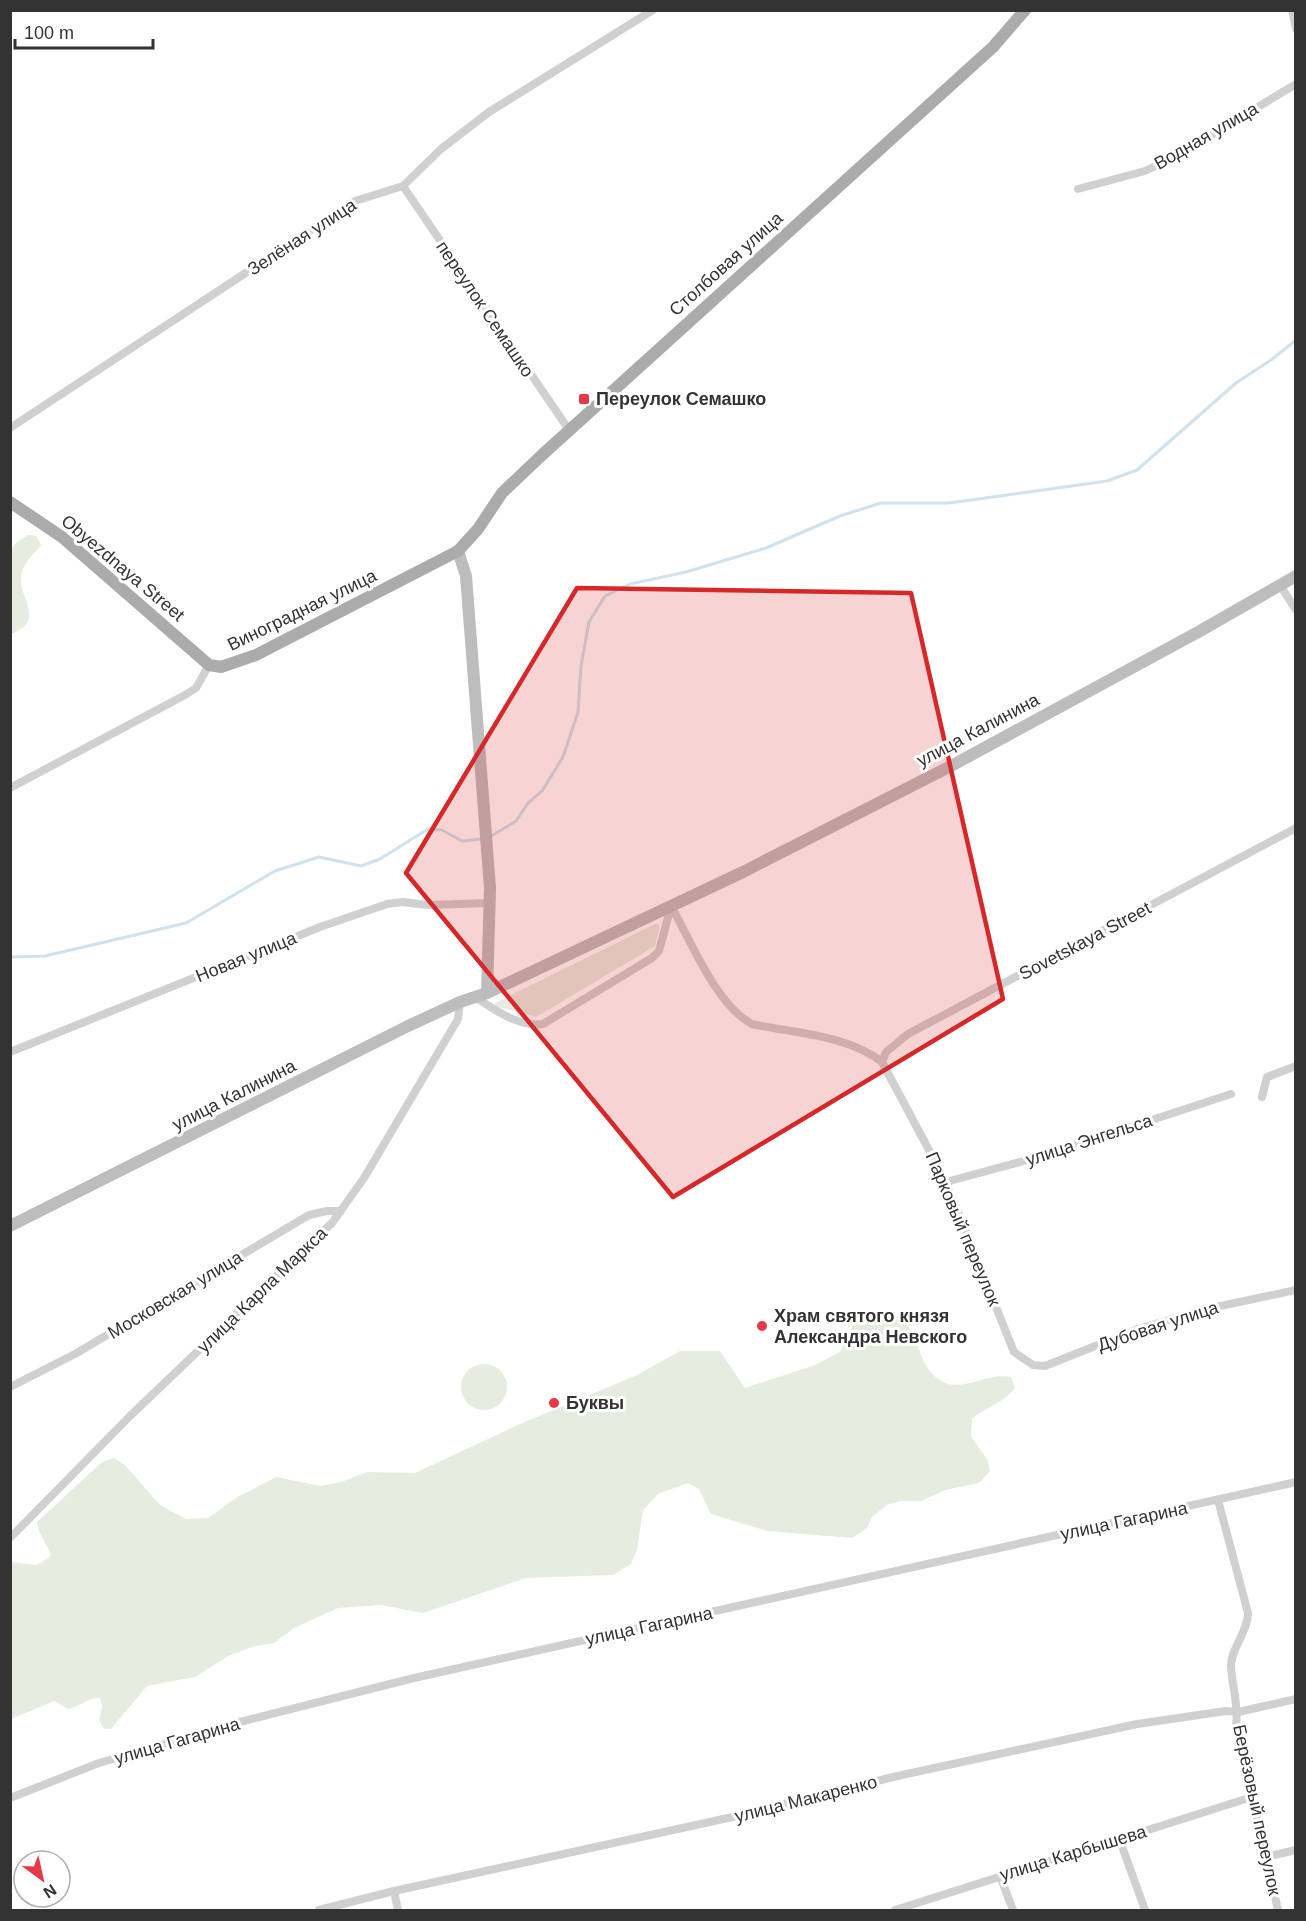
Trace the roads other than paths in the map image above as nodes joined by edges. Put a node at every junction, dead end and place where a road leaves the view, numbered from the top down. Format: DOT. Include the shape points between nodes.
graph roads {
  1 [pos="653,10"];
  2 [pos="1025,10"];
  3 [pos="1292,10"];
  4 [pos="1296,29"];
  5 [pos="1295,84"];
  6 [pos="402,186"];
  7 [pos="1078,189"];
  8 [pos="10,428"];
  9 [pos="569,430"];
  10 [pos="10,502"];
  11 [pos="458,551"];
  12 [pos="1296,576"];
  13 [pos="1280,585"];
  14 [pos="1296,610"];
  15 [pos="209,665"];
  16 [pos="10,788"];
  17 [pos="1296,828"];
  18 [pos="489,903"];
  19 [pos="670,906"];
  20 [pos="481,995"];
  21 [pos="460,1002"];
  22 [pos="10,1052"];
  23 [pos="882,1062"];
  24 [pos="1296,1066"];
  25 [pos="1231,1094"];
  26 [pos="1262,1097"];
  27 [pos="946,1182"];
  28 [pos="341,1211"];
  29 [pos="10,1227"];
  30 [pos="1296,1290"];
  31 [pos="1023,1360"];
  32 [pos="10,1387"];
  33 [pos="1296,1482"];
  34 [pos="1218,1500"];
  35 [pos="10,1539"];
  36 [pos="1296,1700"];
  37 [pos="1238,1712"];
  38 [pos="1252,1797"];
  39 [pos="10,1798"];
  40 [pos="1119,1838"];
  41 [pos="1296,1850"];
  42 [pos="1265,1857"];
  43 [pos="1000,1876"];
  44 [pos="393,1891"];
  45 [pos="319,1911"];
  46 [pos="398,1911"];
  47 [pos="895,1911"];
  48 [pos="1013,1911"];
  49 [pos="1145,1911"];
  50 [pos="1278,1911"];
  1 -- 6 [label="street, Зелёная улица" via="489,112"];
  2 -- 9 [label="main road, Столбовая улица" via="993,47"];
  3 -- 4 [label="street"];
  5 -- 7 [label="street, Водная улица" via="1145,171"];
  6 -- 8 [label="street, Зелёная улица" via="355,201"];
  6 -- 9 [label="street, переулок Семашко"];
  9 -- 11 [label="main road, Столбовая улица" via="502,493"];
  10 -- 15 [label="main road, Obyezdnaya Street" via="62,537"];
  11 -- 15 [label="main road, Виноградная улица" via="256,655 227,666"];
  11 -- 18 [label="street" via="466,576"];
  12 -- 13 [label="street, улица Калинина"];
  13 -- 14 [label="street"];
  13 -- 19 [label="street, улица Калинина" via="951,766"];
  15 -- 16 [label="street, Виноградная улица" via="196,688 185,695"];
  17 -- 23 [label="street, Sovetskaya Street" via="908,1034 886,1052"];
  18 -- 20 [label="street"];
  18 -- 22 [label="street, Новая улица" via="387,904 309,931"];
  19 -- 20 [label="street, улица Калинина"];
  19 -- 20 [label="street" via="659,951 652,958 543,1024 533,1026 494,1010"];
  19 -- 23 [label="street, Парковый переулок" via="737,1016 752,1024 854,1045"];
  20 -- 21 [label="street, улица Калинина"];
  21 -- 28 [label="street, улица Карла Маркса" via="458,1019"];
  21 -- 29 [label="street, улица Калинина"];
  23 -- 27 [label="street, Парковый переулок"];
  24 -- 26 [label="street" via="1267,1077"];
  25 -- 27 [label="street, улица Энгельса" via="1042,1156"];
  27 -- 31 [label="street, Парковый переулок" via="1014,1352"];
  28 -- 32 [label="street, Московская улица" via="309,1215 75,1354"];
  28 -- 35 [label="street, улица Карла Маркса"];
  30 -- 31 [label="street, Дубовая улица" via="1206,1308 1149,1325 1045,1366"];
  33 -- 34 [label="street, улица Гагарина"];
  34 -- 37 [label="street, Берёзовый переулок" via="1248,1613 1231,1664"];
  34 -- 39 [label="street, улица Гагарина" via="414,1678 110,1760"];
  36 -- 37 [label="street, улица Макаренко"];
  37 -- 38 [label="street, Берёзовый переулок" via="1236,1726"];
  37 -- 44 [label="street, улица Макаренко" via="1226,1710 1125,1726"];
  38 -- 40 [label="street, улица Карбышева"];
  38 -- 42 [label="street, Берёзовый переулок"];
  40 -- 43 [label="street, улица Карбышева"];
  40 -- 49 [label="street"];
  41 -- 42 [label="street"];
  42 -- 50 [label="street, Берёзовый переулок"];
  43 -- 47 [label="street, улица Карбышева"];
  43 -- 48 [label="street"];
  44 -- 45 [label="street, улица Макаренко"];
  44 -- 46 [label="street"];
}
